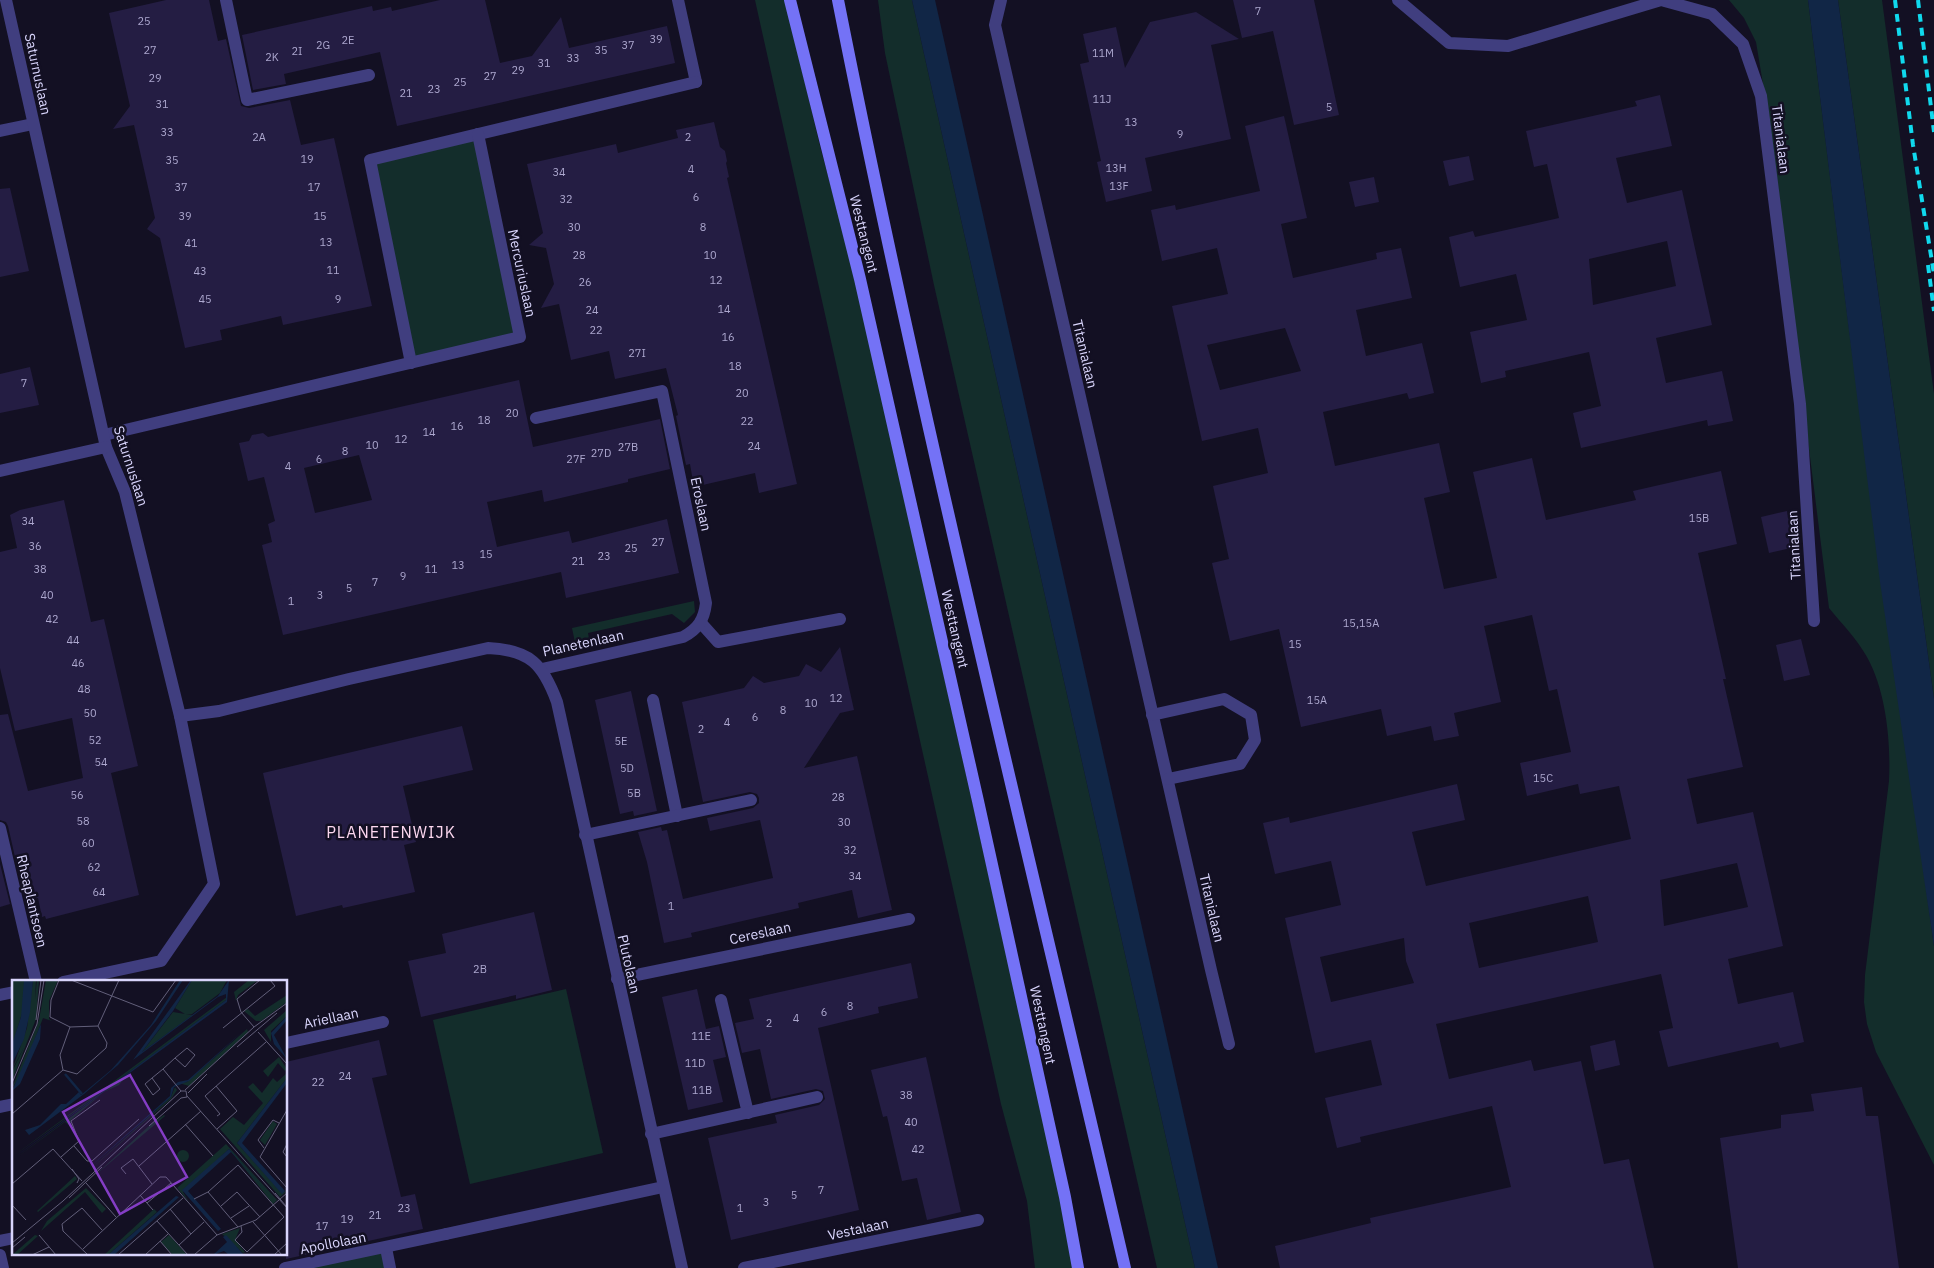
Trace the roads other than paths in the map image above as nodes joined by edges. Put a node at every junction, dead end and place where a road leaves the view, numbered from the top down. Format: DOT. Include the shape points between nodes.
graph roads {
  1 [pos="6,0"];
  2 [pos="226,0"];
  3 [pos="678,0"];
  4 [pos="790,0"];
  5 [pos="838,0"];
  6 [pos="1001,0"];
  7 [pos="1398,0"];
  8 [pos="369,75"];
  9 [pos="33,124"];
  10 [pos="0,132"];
  11 [pos="478,134"];
  12 [pos="411,363"];
  13 [pos="536,418"];
  14 [pos="105,441"];
  15 [pos="0,471"];
  16 [pos="840,619"];
  17 [pos="1814,621"];
  18 [pos="701,623"];
  19 [pos="542,669"];
  20 [pos="653,700"];
  21 [pos="1152,715"];
  22 [pos="180,716"];
  23 [pos="1168,779"];
  24 [pos="751,800"];
  25 [pos="677,816"];
  26 [pos="0,828"];
  27 [pos="586,835"];
  28 [pos="908,919"];
  29 [pos="617,979"];
  30 [pos="36,980"];
  31 [pos="72,980"];
  32 [pos="721,1000"];
  33 [pos="382,1022"];
  34 [pos="288,1043"];
  35 [pos="1230,1044"];
  36 [pos="816,1097"];
  37 [pos="748,1113"];
  38 [pos="652,1134"];
  39 [pos="663,1187"];
  40 [pos="978,1220"];
  41 [pos="386,1248"];
  42 [pos="0,1256"];
  43 [pos="3,1268"];
  44 [pos="285,1268"];
  45 [pos="390,1268"];
  46 [pos="682,1268"];
  47 [pos="744,1268"];
  48 [pos="1078,1268"];
  49 [pos="1125,1268"];
  1 -- 9 [label="street, Saturnuslaan"];
  2 -- 8 [label="street" via="247,100"];
  3 -- 11 [label="street" via="696,82"];
  4 -- 48 [label="main road, Westtangent" via="860,279 1014,965"];
  5 -- 49 [label="main road, Westtangent" via="928,426"];
  6 -- 21 [label="street, Titanialaan" via="995,25"];
  7 -- 17 [label="street, Titanialaan" via="1449,43 1508,46 1661,0 1712,14 1743,44 1761,96 1800,404"];
  9 -- 10 [label="street"];
  9 -- 14 [label="street, Saturnuslaan"];
  11 -- 12 [label="street" via="370,160"];
  11 -- 12 [label="street, Mercuriuslaan" via="520,337"];
  12 -- 14 [label="street, Mercuriuslaan"];
  13 -- 18 [label="street, Eroslaan" via="662,391 706,603"];
  14 -- 15 [label="street"];
  14 -- 22 [label="street, Saturnuslaan" via="125,492"];
  16 -- 18 [label="street" via="718,642"];
  18 -- 19 [label="street, Planetenlaan" via="683,637"];
  19 -- 22 [label="street, Planetenlaan" via="528,657 509,649 488,648 219,711"];
  19 -- 27 [label="street, Plutolaan" via="557,702"];
  20 -- 25 [label="street"];
  21 -- 23 [label="street, Titanialaan"];
  21 -- 23 [label="street" via="1224,699 1251,715 1255,740 1240,764"];
  22 -- 31 [label="street, Saturnuslaan" via="214,884 161,961"];
  23 -- 35 [label="street, Titanialaan"];
  24 -- 25 [label="street"];
  25 -- 27 [label="street"];
  26 -- 30 [label="street, Rheaplantsoen"];
  27 -- 29 [label="street, Plutolaan"];
  28 -- 29 [label="street, Cereslaan"];
  29 -- 38 [label="street, Plutolaan"];
  32 -- 37 [label="street"];
  33 -- 34 [label="street, Ariellaan"];
  36 -- 37 [label="street"];
  37 -- 38 [label="street"];
  38 -- 39 [label="street, Plutolaan"];
  39 -- 41 [label="street, Apollolaan"];
  39 -- 46 [label="street, Plutolaan"];
  40 -- 47 [label="street, Vestalaan"];
  41 -- 44 [label="street, Apollolaan"];
  41 -- 45 [label="street, Apollolaan"];
  42 -- 43 [label="street"];
}
